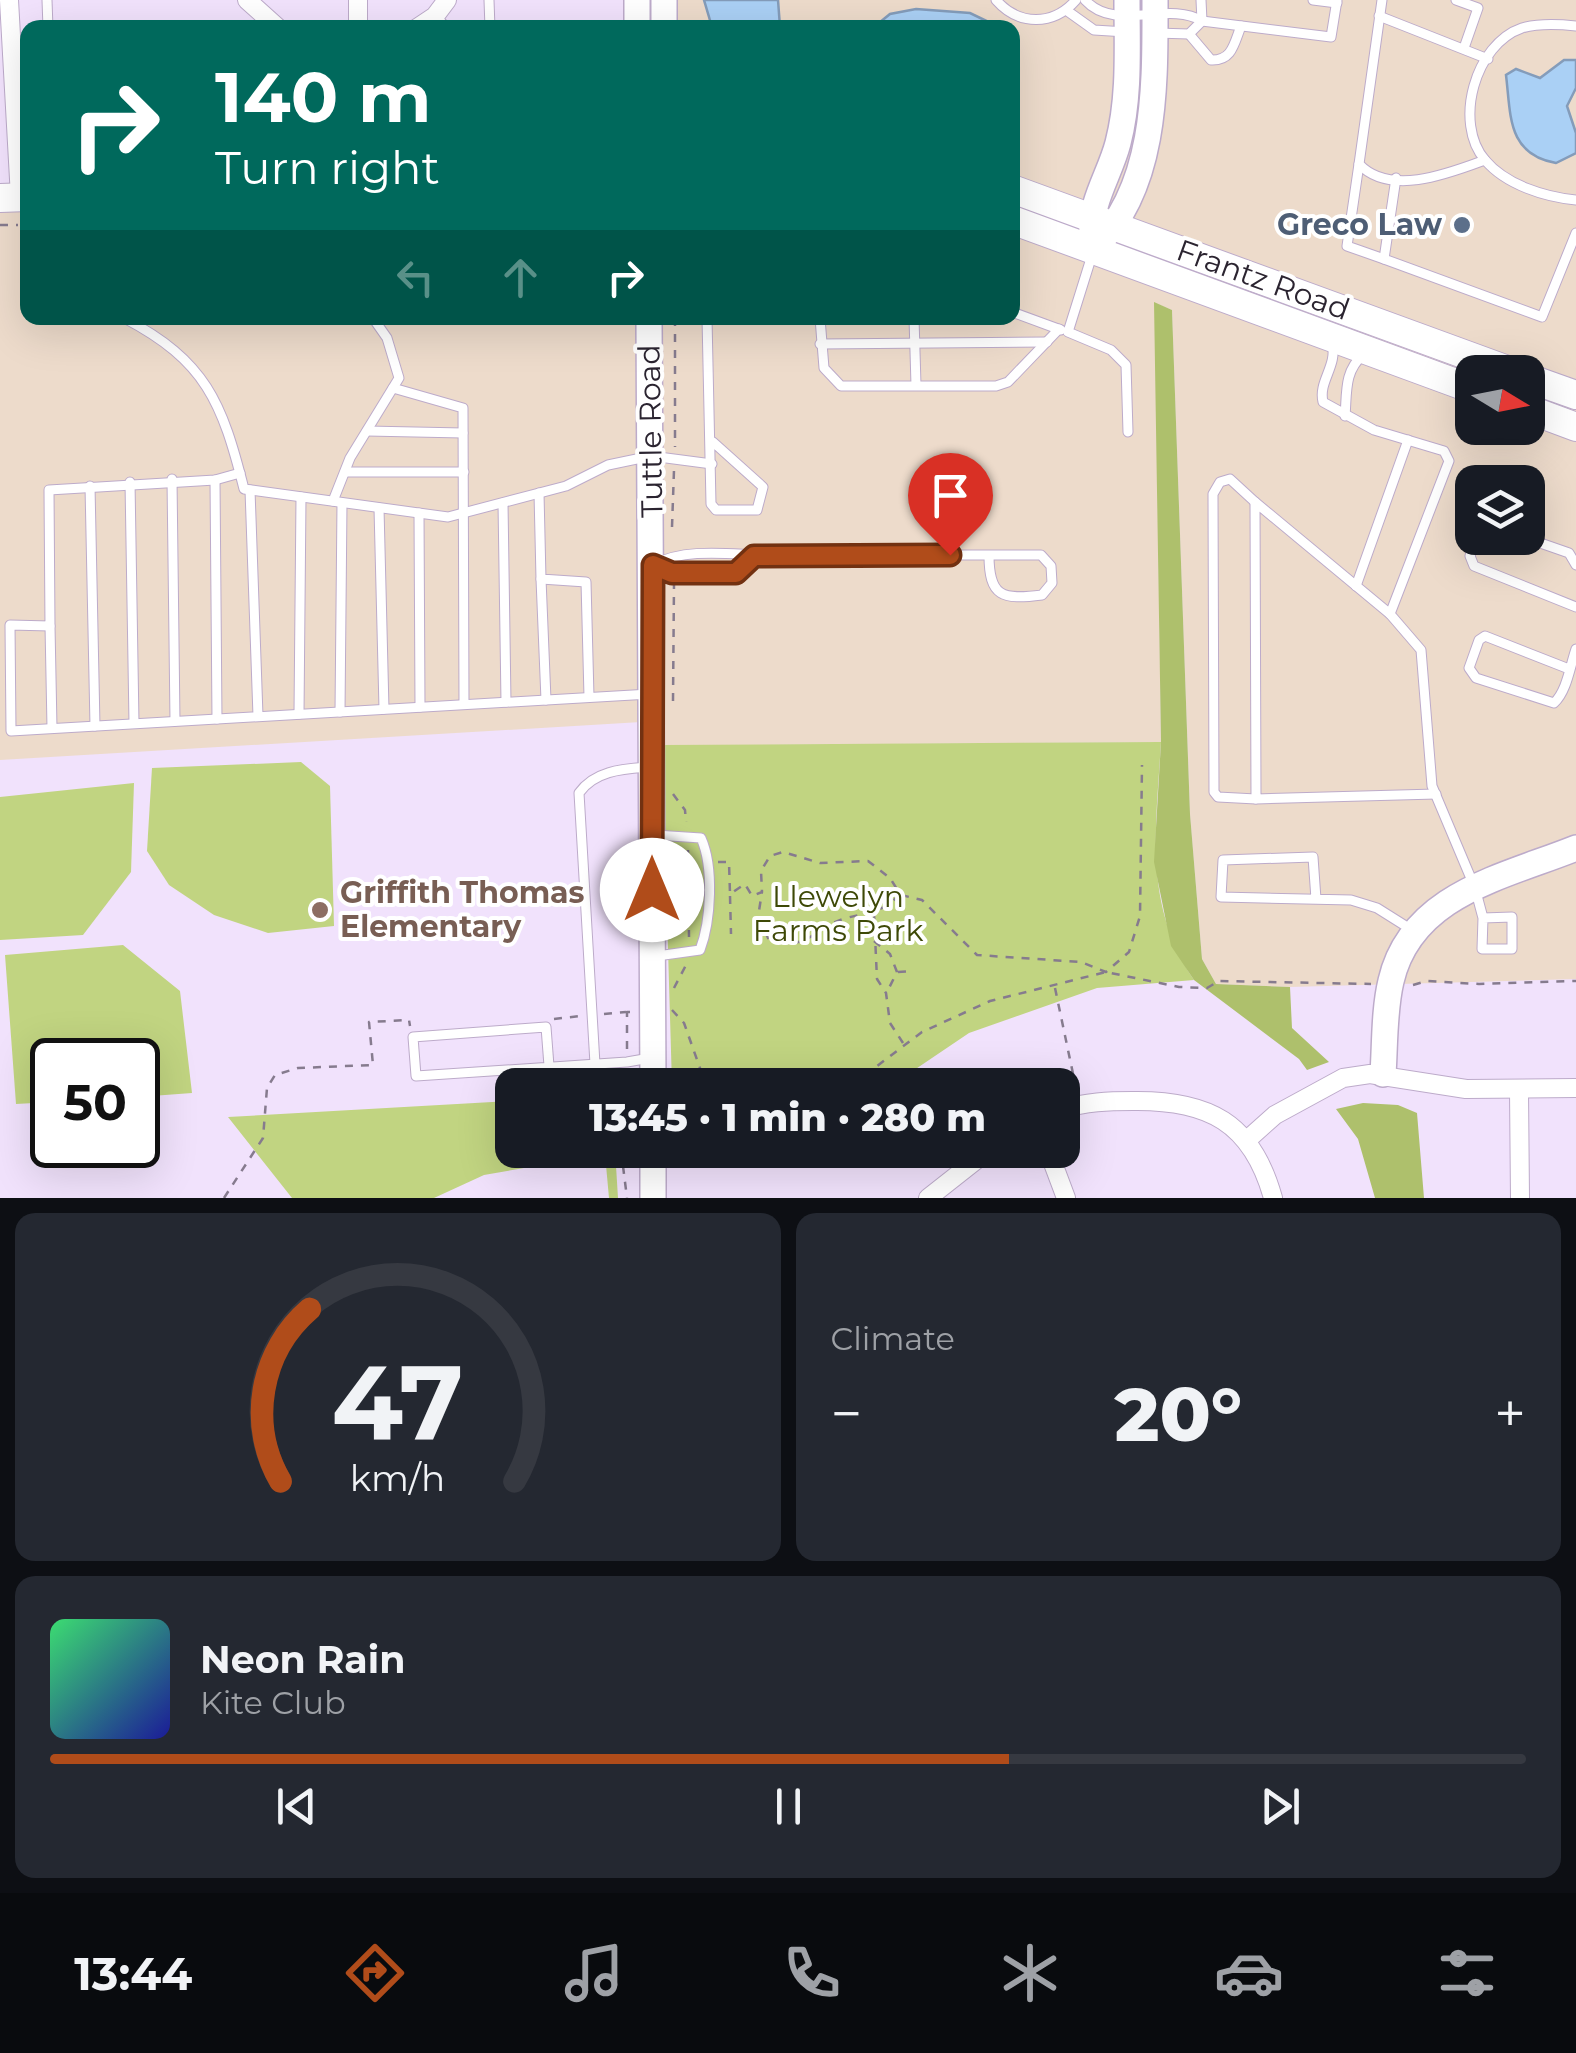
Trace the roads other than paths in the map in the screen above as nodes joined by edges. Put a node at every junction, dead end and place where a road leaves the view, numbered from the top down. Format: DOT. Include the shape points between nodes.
graph roads {
  1 [pos="9,0"];
  2 [pos="247,0"];
  3 [pos="996,0"];
  4 [pos="1076,0"];
  5 [pos="1086,0"];
  6 [pos="1201,0"];
  7 [pos="1313,0"];
  8 [pos="1382,0"];
  9 [pos="1456,0"];
  10 [pos="1337,2"];
  11 [pos="1066,10"];
  12 [pos="1155,15"];
  13 [pos="1127,16"];
  14 [pos="1379,16"];
  15 [pos="267,20"];
  16 [pos="1202,22"];
  17 [pos="1241,26"];
  18 [pos="1576,26"];
  19 [pos="1189,34"];
  20 [pos="1464,48"];
  21 [pos="1488,59"];
  22 [pos="20,108"];
  23 [pos="1485,160"];
  24 [pos="1359,164"];
  25 [pos="1396,178"];
  26 [pos="1020,192"];
  27 [pos="1576,200"];
  28 [pos="1020,223"];
  29 [pos="1104,223"];
  30 [pos="1576,233"];
  31 [pos="1093,249"];
  32 [pos="1384,259"];
  33 [pos="1020,315"];
  34 [pos="138,325"];
  35 [pos="378,325"];
  36 [pos="649,325"];
  37 [pos="707,325"];
  38 [pos="820,325"];
  39 [pos="914,325"];
  40 [pos="1064,331"];
  41 [pos="1328,335"];
  42 [pos="915,342"];
  43 [pos="1047,342"];
  44 [pos="820,344"];
  45 [pos="1368,350"];
  46 [pos="1466,355"];
  47 [pos="1455,383"];
  48 [pos="1545,384"];
  49 [pos="916,385"];
  50 [pos="392,388"];
  51 [pos="1576,395"];
  52 [pos="1545,415"];
  53 [pos="1345,416"];
  54 [pos="1576,427"];
  55 [pos="367,430"];
  56 [pos="1128,432"];
  57 [pos="463,433"];
  58 [pos="1408,440"];
  59 [pos="713,442"];
  60 [pos="652,456"];
  61 [pos="712,464"];
  62 [pos="345,472"];
  63 [pos="464,472"];
  64 [pos="240,473"];
  65 [pos="172,479"];
  66 [pos="214,480"];
  67 [pos="130,482"];
  68 [pos="90,486"];
  69 [pos="250,490"];
  70 [pos="539,493"];
  71 [pos="301,497"];
  72 [pos="338,502"];
  73 [pos="1255,502"];
  74 [pos="502,503"];
  75 [pos="379,508"];
  76 [pos="419,513"];
  77 [pos="465,513"];
  78 [pos="1545,545"];
  79 [pos="989,555"];
  80 [pos="1470,555"];
  81 [pos="754,556"];
  82 [pos="653,565"];
  83 [pos="1576,565"];
  84 [pos="541,580"];
  85 [pos="1356,586"];
  86 [pos="1576,607"];
  87 [pos="1390,614"];
  88 [pos="50,626"];
  89 [pos="1576,648"];
  90 [pos="1569,669"];
  91 [pos="653,694"];
  92 [pos="589,697"];
  93 [pos="546,700"];
  94 [pos="506,702"];
  95 [pos="464,704"];
  96 [pos="420,707"];
  97 [pos="384,709"];
  98 [pos="340,712"];
  99 [pos="299,714"];
  100 [pos="258,716"];
  101 [pos="216,719"];
  102 [pos="175,721"];
  103 [pos="134,724"];
  104 [pos="95,726"];
  105 [pos="52,728"];
  106 [pos="652,766"];
  107 [pos="1436,794"];
  108 [pos="1256,799"];
  109 [pos="652,834"];
  110 [pos="1576,848"];
  111 [pos="1475,888"];
  112 [pos="1316,899"];
  113 [pos="1483,918"];
  114 [pos="1412,930"];
  115 [pos="652,956"];
  116 [pos="652,1058"];
  117 [pos="595,1064"];
  118 [pos="550,1066"];
  119 [pos="652,1068"];
  120 [pos="1383,1074"];
  121 [pos="1576,1088"];
  122 [pos="1519,1090"];
  123 [pos="1080,1105"];
  124 [pos="1248,1140"];
  125 [pos="653,1168"];
  126 [pos="966,1168"];
  127 [pos="1055,1168"];
  128 [pos="654,1198"];
  129 [pos="928,1198"];
  130 [pos="1066,1198"];
  131 [pos="1273,1198"];
  132 [pos="1520,1198"];
  1 -- 22 [label="street"];
  2 -- 15 [label="street"];
  3 -- 11 [label="lane" via="1032,20"];
  4 -- 11 [label="lane"];
  5 -- 13 [label="lane" via="1094,10"];
  6 -- 16 [label="lane"];
  7 -- 10 [label="lane"];
  8 -- 14 [label="lane"];
  9 -- 20 [label="lane" via="1478,8"];
  10 -- 17 [label="lane" via="1332,37"];
  11 -- 13 [label="lane" via="1110,34"];
  12 -- 13 [label="lane"];
  12 -- 13 [label="lane"];
  12 -- 16 [label="lane" via="1190,13"];
  12 -- 19 [label="lane"];
  12 -- 29 [label="main road" via="1145,148"];
  13 -- 29 [label="main road" via="1118,143"];
  14 -- 20 [label="lane"];
  14 -- 24 [label="lane"];
  16 -- 17 [label="lane"];
  16 -- 19 [label="lane"];
  17 -- 19 [label="lane" via="1221,61 1210,60"];
  18 -- 21 [label="lane" via="1519,29"];
  20 -- 21 [label="lane"];
  21 -- 23 [label="lane" via="1470,106 1475,144"];
  23 -- 25 [label="lane" via="1432,178"];
  23 -- 27 [label="lane" via="1512,181"];
  24 -- 25 [label="lane"];
  24 -- 32 [label="lane" via="1346,246"];
  25 -- 32 [label="lane"];
  26 -- 29 [label="main road, Frantz Road"];
  28 -- 31 [label="main road, Frantz Road"];
  29 -- 31 [label="main road"];
  29 -- 46 [label="main road, Frantz Road"];
  30 -- 32 [label="lane" via="1542,317"];
  31 -- 40 [label="lane"];
  31 -- 41 [label="main road, Frantz Road"];
  33 -- 40 [label="lane"];
  34 -- 64 [label="lane" via="167,340 206,384 226,418"];
  35 -- 50 [label="lane" via="399,378"];
  36 -- 60 [label="main road, Tuttle Road"];
  37 -- 59 [label="lane"];
  38 -- 44 [label="lane"];
  39 -- 42 [label="lane"];
  40 -- 43 [label="lane"];
  40 -- 56 [label="lane" via="1111,350 1126,365"];
  41 -- 45 [label="main road, Frantz Road"];
  41 -- 53 [label="lane" via="1336,358 1321,396"];
  42 -- 43 [label="lane"];
  42 -- 44 [label="lane"];
  42 -- 49 [label="lane"];
  43 -- 49 [label="lane" via="996,386"];
  44 -- 49 [label="lane" via="824,368 842,386"];
  45 -- 47 [label="main road, Frantz Road"];
  45 -- 53 [label="lane" via="1348,377"];
  48 -- 51 [label="main road"];
  50 -- 55 [label="lane"];
  50 -- 57 [label="lane" via="463,408"];
  52 -- 54 [label="main road"];
  53 -- 58 [label="lane"];
  55 -- 57 [label="lane"];
  55 -- 62 [label="lane"];
  57 -- 63 [label="lane"];
  58 -- 85 [label="lane"];
  58 -- 87 [label="lane" via="1444,450 1449,461"];
  59 -- 61 [label="lane"];
  59 -- 61 [label="lane" via="763,487 757,510 716,510"];
  60 -- 61 [label="lane"];
  60 -- 70 [label="lane" via="608,465"];
  60 -- 82 [label="main road, Tuttle Road"];
  62 -- 63 [label="lane"];
  62 -- 72 [label="lane"];
  63 -- 77 [label="lane"];
  64 -- 66 [label="lane"];
  64 -- 69 [label="lane"];
  65 -- 66 [label="lane"];
  65 -- 67 [label="lane"];
  65 -- 102 [label="lane"];
  66 -- 101 [label="lane"];
  67 -- 68 [label="lane"];
  67 -- 103 [label="lane"];
  68 -- 88 [label="lane" via="48,490"];
  68 -- 104 [label="lane"];
  69 -- 71 [label="lane"];
  69 -- 100 [label="lane"];
  70 -- 74 [label="lane"];
  70 -- 84 [label="lane"];
  71 -- 72 [label="lane"];
  71 -- 99 [label="lane"];
  72 -- 75 [label="lane"];
  72 -- 98 [label="lane"];
  73 -- 85 [label="lane"];
  73 -- 108 [label="lane"];
  73 -- 108 [label="lane" via="1230,478 1213,494 1214,792"];
  74 -- 77 [label="lane"];
  74 -- 94 [label="lane"];
  75 -- 76 [label="lane"];
  75 -- 97 [label="lane"];
  76 -- 77 [label="lane"];
  76 -- 96 [label="lane"];
  77 -- 95 [label="lane"];
  78 -- 83 [label="lane" via="1569,553"];
  79 -- 79 [label="lane" via="1041,555 1051,566 1052,583 1042,595 998,592 989,580"];
  79 -- 81 [label="lane"];
  80 -- 86 [label="lane" via="1474,566"];
  81 -- 82 [label="lane" via="672,555"];
  81 -- 82 [label="lane" via="736,573 672,573"];
  82 -- 91 [label="main road, Tuttle Road"];
  84 -- 92 [label="lane" via="586,582"];
  84 -- 93 [label="lane"];
  85 -- 87 [label="lane"];
  87 -- 107 [label="lane" via="1420,650"];
  88 -- 105 [label="lane"];
  88 -- 105 [label="lane" via="10,625 11,731"];
  89 -- 90 [label="lane"];
  90 -- 90 [label="lane" via="1560,698 1545,704 1476,678 1470,668 1485,636"];
  91 -- 92 [label="lane"];
  91 -- 106 [label="main road, Tuttle Road"];
  92 -- 93 [label="lane"];
  93 -- 94 [label="lane"];
  94 -- 95 [label="lane"];
  95 -- 96 [label="lane"];
  96 -- 97 [label="lane"];
  97 -- 98 [label="lane"];
  98 -- 99 [label="lane"];
  99 -- 100 [label="lane"];
  100 -- 101 [label="lane"];
  101 -- 102 [label="lane"];
  102 -- 103 [label="lane"];
  103 -- 104 [label="lane"];
  104 -- 105 [label="lane"];
  106 -- 109 [label="main road, Tuttle Road"];
  106 -- 117 [label="lane" via="609,771 580,794"];
  107 -- 108 [label="lane"];
  107 -- 111 [label="lane"];
  109 -- 115 [label="main road, Tuttle Road"];
  109 -- 115 [label="lane" via="701,838 707,932 700,950"];
  110 -- 111 [label="main road"];
  111 -- 113 [label="lane"];
  111 -- 114 [label="main road"];
  112 -- 112 [label="lane" via="1221,897 1223,860 1313,857"];
  112 -- 114 [label="lane" via="1377,908"];
  113 -- 113 [label="lane" via="1482,949 1512,950 1512,916"];
  114 -- 120 [label="main road" via="1390,986"];
  115 -- 116 [label="main road, Tuttle Road"];
  116 -- 117 [label="lane"];
  116 -- 119 [label="main road, Tuttle Road"];
  117 -- 118 [label="lane"];
  118 -- 118 [label="lane" via="416,1076 413,1037 546,1027"];
  120 -- 122 [label="street" via="1444,1087"];
  120 -- 124 [label="street" via="1343,1078 1276,1115"];
  121 -- 122 [label="street"];
  122 -- 132 [label="street"];
  123 -- 124 [label="street" via="1174,1100 1232,1124"];
  124 -- 131 [label="street"];
  125 -- 128 [label="main road"];
  126 -- 129 [label="street"];
  127 -- 130 [label="street"];
}
